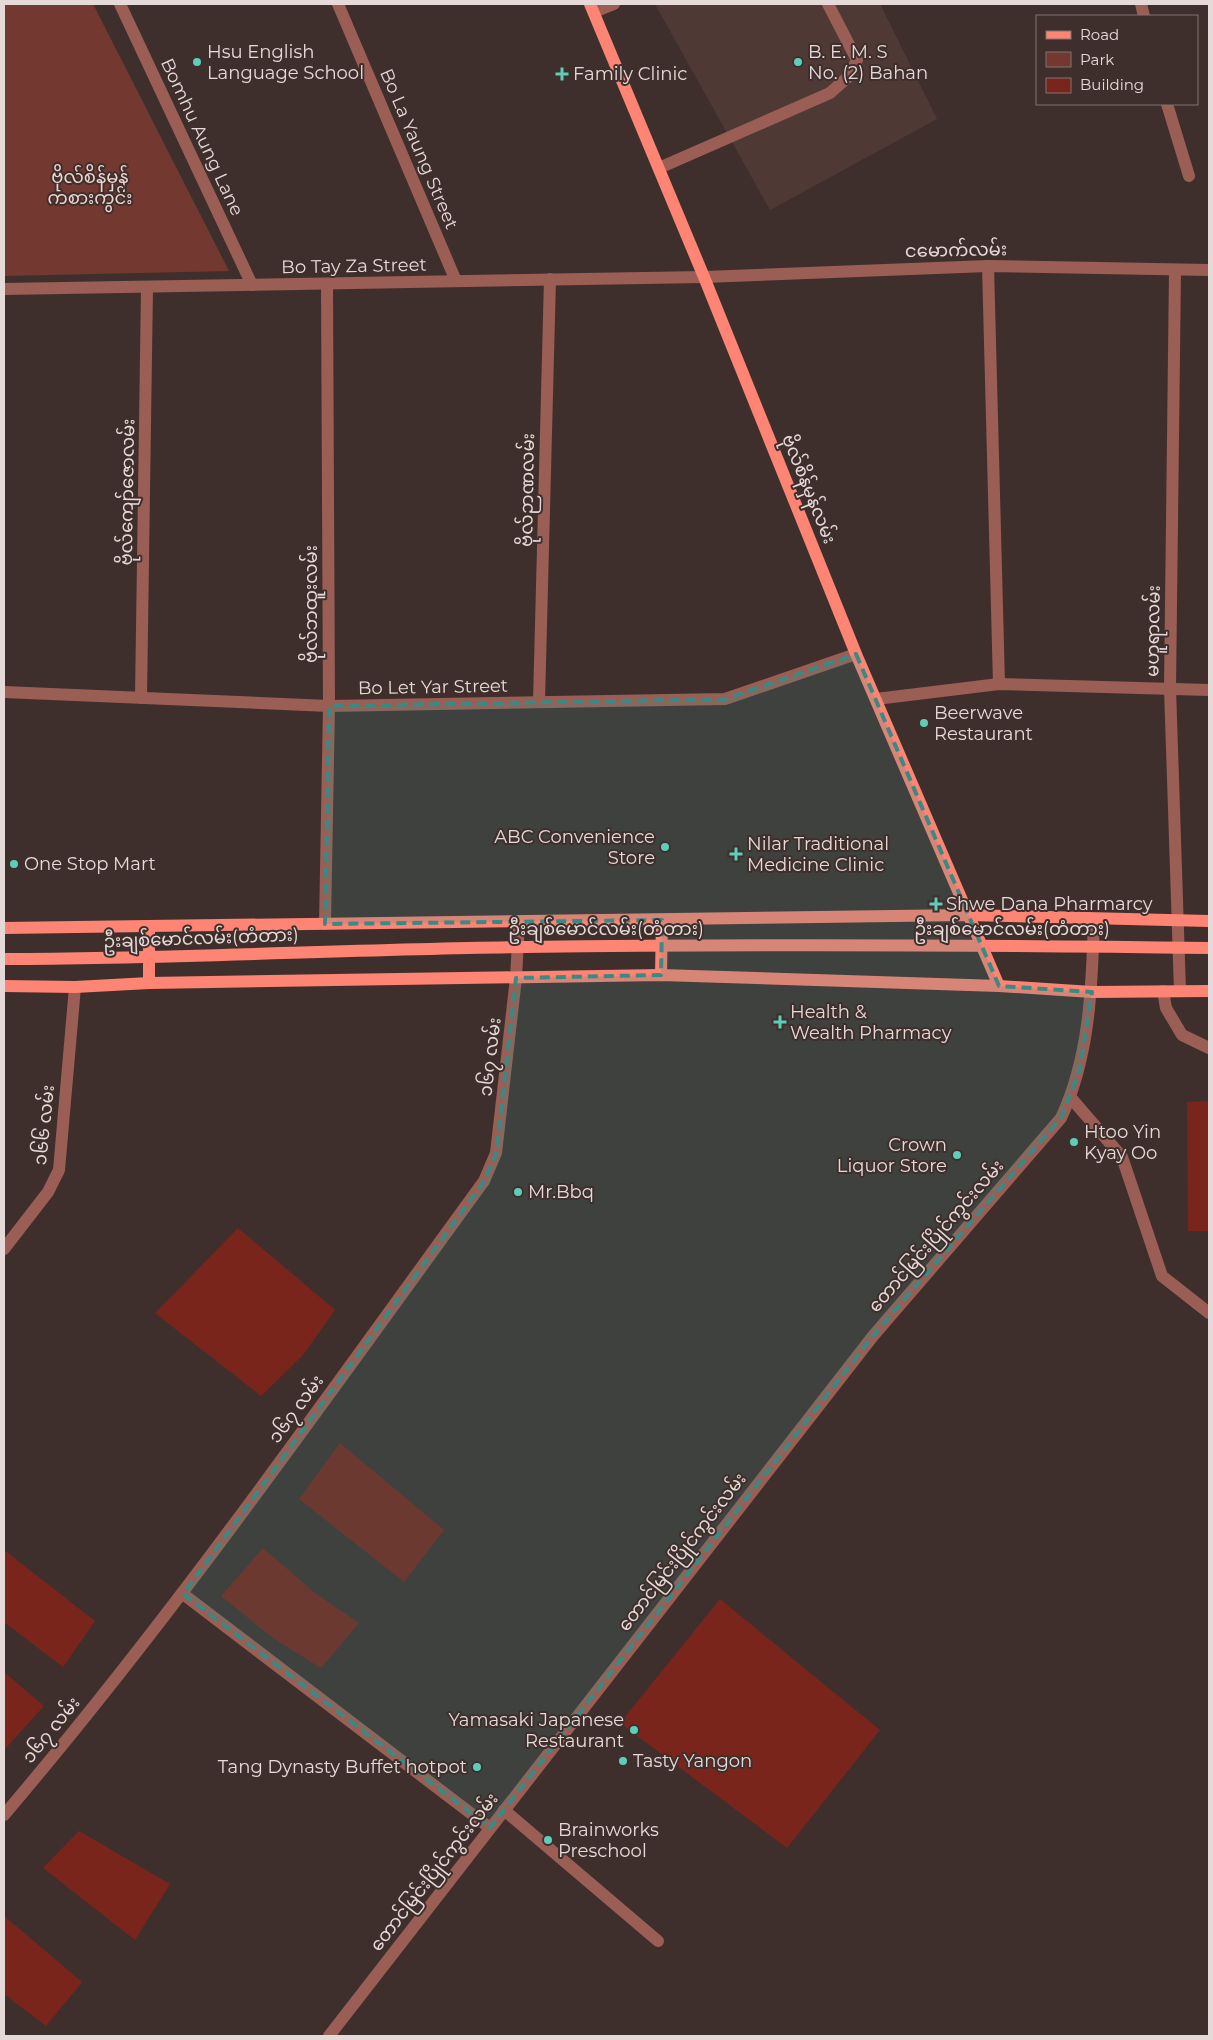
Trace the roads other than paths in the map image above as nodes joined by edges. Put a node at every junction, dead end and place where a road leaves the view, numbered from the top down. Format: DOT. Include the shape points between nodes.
graph roads {
  1 [pos="120,4"];
  2 [pos="338,4"];
  3 [pos="614,4"];
  4 [pos="828,4"];
  5 [pos="592,8"];
  6 [pos="1167,105"];
  7 [pos="659,168"];
  8 [pos="1189,176"];
  9 [pos="988,266"];
  10 [pos="1175,270"];
  11 [pos="1209,270"];
  12 [pos="704,277"];
  13 [pos="550,279"];
  14 [pos="456,281"];
  15 [pos="252,284"];
  16 [pos="327,285"];
  17 [pos="147,287"];
  18 [pos="4,289"];
  19 [pos="856,654"];
  20 [pos="999,684"];
  21 [pos="1170,688"];
  22 [pos="1209,690"];
  23 [pos="4,692"];
  24 [pos="141,698"];
  25 [pos="876,699"];
  26 [pos="539,702"];
  27 [pos="329,706"];
  28 [pos="968,916"];
  29 [pos="1094,919"];
  30 [pos="662,920"];
  31 [pos="1179,921"];
  32 [pos="1209,921"];
  33 [pos="519,922"];
  34 [pos="326,924"];
  35 [pos="4,928"];
  36 [pos="148,928"];
  37 [pos="1209,948"];
  38 [pos="4,959"];
  39 [pos="661,975"];
  40 [pos="516,978"];
  41 [pos="149,983"];
  42 [pos="4,986"];
  43 [pos="998,986"];
  44 [pos="74,987"];
  45 [pos="1180,991"];
  46 [pos="1209,991"];
  47 [pos="1092,992"];
  48 [pos="1163,992"];
  49 [pos="1209,1048"];
  50 [pos="1071,1098"];
  51 [pos="4,1249"];
  52 [pos="1209,1313"];
  53 [pos="183,1594"];
  54 [pos="504,1810"];
  55 [pos="4,1815"];
  56 [pos="490,1828"];
  57 [pos="658,1941"];
  58 [pos="329,2036"];
  1 -- 15 [label="street, Bomhu Aung Lane"];
  2 -- 14 [label="street, Bo La Yaung Street"];
  3 -- 5 [label="street"];
  4 -- 7 [label="street" via="857,60 849,76 830,93"];
  5 -- 7 [label="main road, ဗိုလ်စိန်မှန်လမ်း"];
  6 -- 8 [label="street"];
  7 -- 12 [label="main road, ဗိုလ်စိန်မှန်လမ်း"];
  9 -- 10 [label="street, ငမောက်လမ်း"];
  9 -- 12 [label="street, ငမောက်လမ်း"];
  9 -- 20 [label="street"];
  10 -- 11 [label="street, ငမောက်လမ်း"];
  10 -- 21 [label="street, မဟူရာလမ်း"];
  12 -- 13 [label="street, Bo Tay Za Street"];
  12 -- 19 [label="main road, ဗိုလ်စိန်မှန်လမ်း"];
  13 -- 14 [label="street, Bo Tay Za Street"];
  13 -- 26 [label="street, ဗိုလ်ဉာဏလမ်း"];
  14 -- 16 [label="street, Bo Tay Za Street"];
  15 -- 16 [label="street, Bo Tay Za Street"];
  15 -- 17 [label="street, Bo Tay Za Street"];
  16 -- 27 [label="street, ဗိုလ်ဘထူးလမ်း"];
  17 -- 18 [label="street, Bo Tay Za Street"];
  17 -- 24 [label="street, ဗိုလ်ကျော်ဇောလမ်း"];
  19 -- 25 [label="main road, ဗိုလ်စိန်မှန်လမ်း"];
  19 -- 26 [label="street, Bo Let Yar Street" via="725,699"];
  20 -- 21 [label="street"];
  20 -- 25 [label="street"];
  21 -- 22 [label="street"];
  21 -- 31 [label="street, မဟူရာလမ်း"];
  23 -- 24 [label="street, Bo Let Yar Street"];
  24 -- 27 [label="street, Bo Let Yar Street"];
  25 -- 28 [label="main road, ဗိုလ်စိန်မှန်လမ်း"];
  26 -- 27 [label="street, Bo Let Yar Street"];
  27 -- 34 [label="street, ဗိုလ်ဘထူးလမ်း"];
  28 -- 29 [label="main road"];
  28 -- 30 [label="main road"];
  28 -- 43 [label="main road, ဗိုလ်စိန်မှန်လမ်း"];
  29 -- 31 [label="main road"];
  29 -- 47 [label="street, တောင်မြင်းပြိုင်ကွင်းလမ်း"];
  30 -- 33 [label="main road"];
  30 -- 39 [label="main road"];
  31 -- 32 [label="main road"];
  31 -- 45 [label="street, မဟူရာလမ်း"];
  33 -- 34 [label="main road"];
  33 -- 40 [label="street, ၁၆၇ လမ်း"];
  34 -- 36 [label="main road"];
  35 -- 36 [label="main road"];
  36 -- 41 [label="main road"];
  37 -- 38 [label="main road, ဦးချစ်မောင်လမ်း(တံတား), bridge" via="524,946 115,959"];
  39 -- 40 [label="main road"];
  39 -- 43 [label="main road"];
  40 -- 41 [label="main road"];
  40 -- 53 [label="street, ၁၆၇ လမ်း" via="496,1153 484,1181"];
  41 -- 44 [label="main road"];
  42 -- 44 [label="main road"];
  43 -- 47 [label="main road"];
  44 -- 51 [label="street, ၁၆၆ လမ်း" via="59,1170 48,1192"];
  45 -- 46 [label="main road"];
  45 -- 48 [label="main road"];
  47 -- 48 [label="main road"];
  47 -- 50 [label="street, တောင်မြင်းပြိုင်ကွင်းလမ်း" via="1080,1070"];
  48 -- 49 [label="street" via="1166,1008 1182,1035"];
  50 -- 52 [label="street" via="1122,1157 1162,1276"];
  50 -- 54 [label="street, တောင်မြင်းပြိုင်ကွင်းလမ်း" via="1061,1118 873,1336"];
  53 -- 55 [label="street, ၁၆၇ လမ်း"];
  53 -- 56 [label="street"];
  54 -- 56 [label="street, တောင်မြင်းပြိုင်ကွင်းလမ်း"];
  54 -- 57 [label="street"];
  56 -- 58 [label="street, တောင်မြင်းပြိုင်ကွင်းလမ်း"];
}
